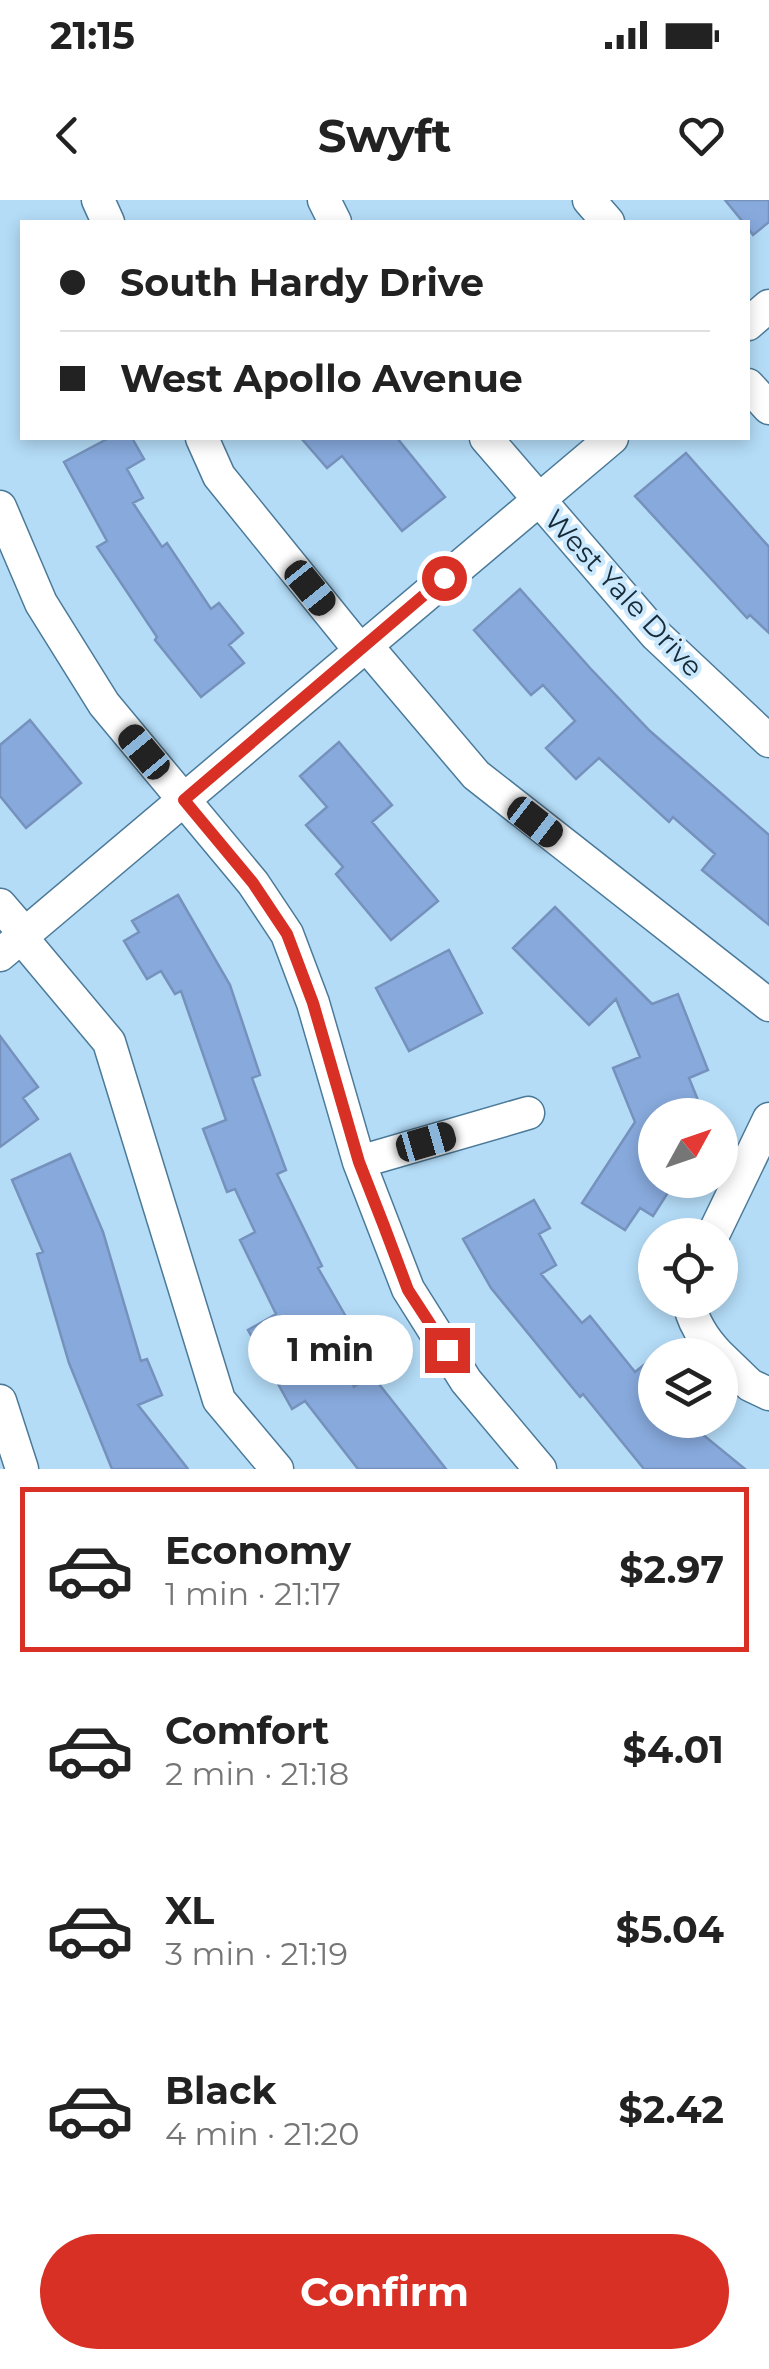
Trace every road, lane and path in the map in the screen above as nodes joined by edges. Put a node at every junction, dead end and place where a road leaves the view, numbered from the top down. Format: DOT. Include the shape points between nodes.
graph roads {
  1 [pos="590,200"];
  2 [pos="606,220"];
  3 [pos="769,306"];
  4 [pos="750,322"];
  5 [pos="750,387"];
  6 [pos="769,408"];
  7 [pos="203,440"];
  8 [pos="488,440"];
  9 [pos="610,440"];
  10 [pos="538,500"];
  11 [pos="0,507"];
  12 [pos="362,647"];
  13 [pos="769,742"];
  14 [pos="184,800"];
  15 [pos="0,905"];
  16 [pos="15,942"];
  17 [pos="769,1005"];
  18 [pos="528,1113"];
  19 [pos="769,1119"];
  20 [pos="359,1162"];
  21 [pos="721,1218"];
  22 [pos="738,1372"];
  23 [pos="769,1394"];
  24 [pos="0,1402"];
  25 [pos="22,1469"];
  26 [pos="277,1469"];
  27 [pos="540,1469"];
  1 -- 2 [label="street"];
  3 -- 4 [label="street"];
  5 -- 6 [label="street"];
  7 -- 12 [label="street" via="219,476"];
  8 -- 10 [label="street, West Yale Drive"];
  9 -- 10 [label="street"];
  10 -- 12 [label="street"];
  10 -- 13 [label="street, West Yale Drive" via="656,635"];
  11 -- 14 [label="street" via="42,602 104,704"];
  12 -- 14 [label="street"];
  12 -- 17 [label="street" via="476,776"];
  14 -- 16 [label="street"];
  14 -- 20 [label="street" via="287,934"];
  15 -- 16 [label="street"];
  16 -- 26 [label="street" via="109,1042 219,1400"];
  18 -- 20 [label="street"];
  19 -- 21 [label="street"];
  20 -- 27 [label="street" via="408,1290 466,1381"];
  22 -- 23 [label="street"];
  24 -- 25 [label="street"];
}
